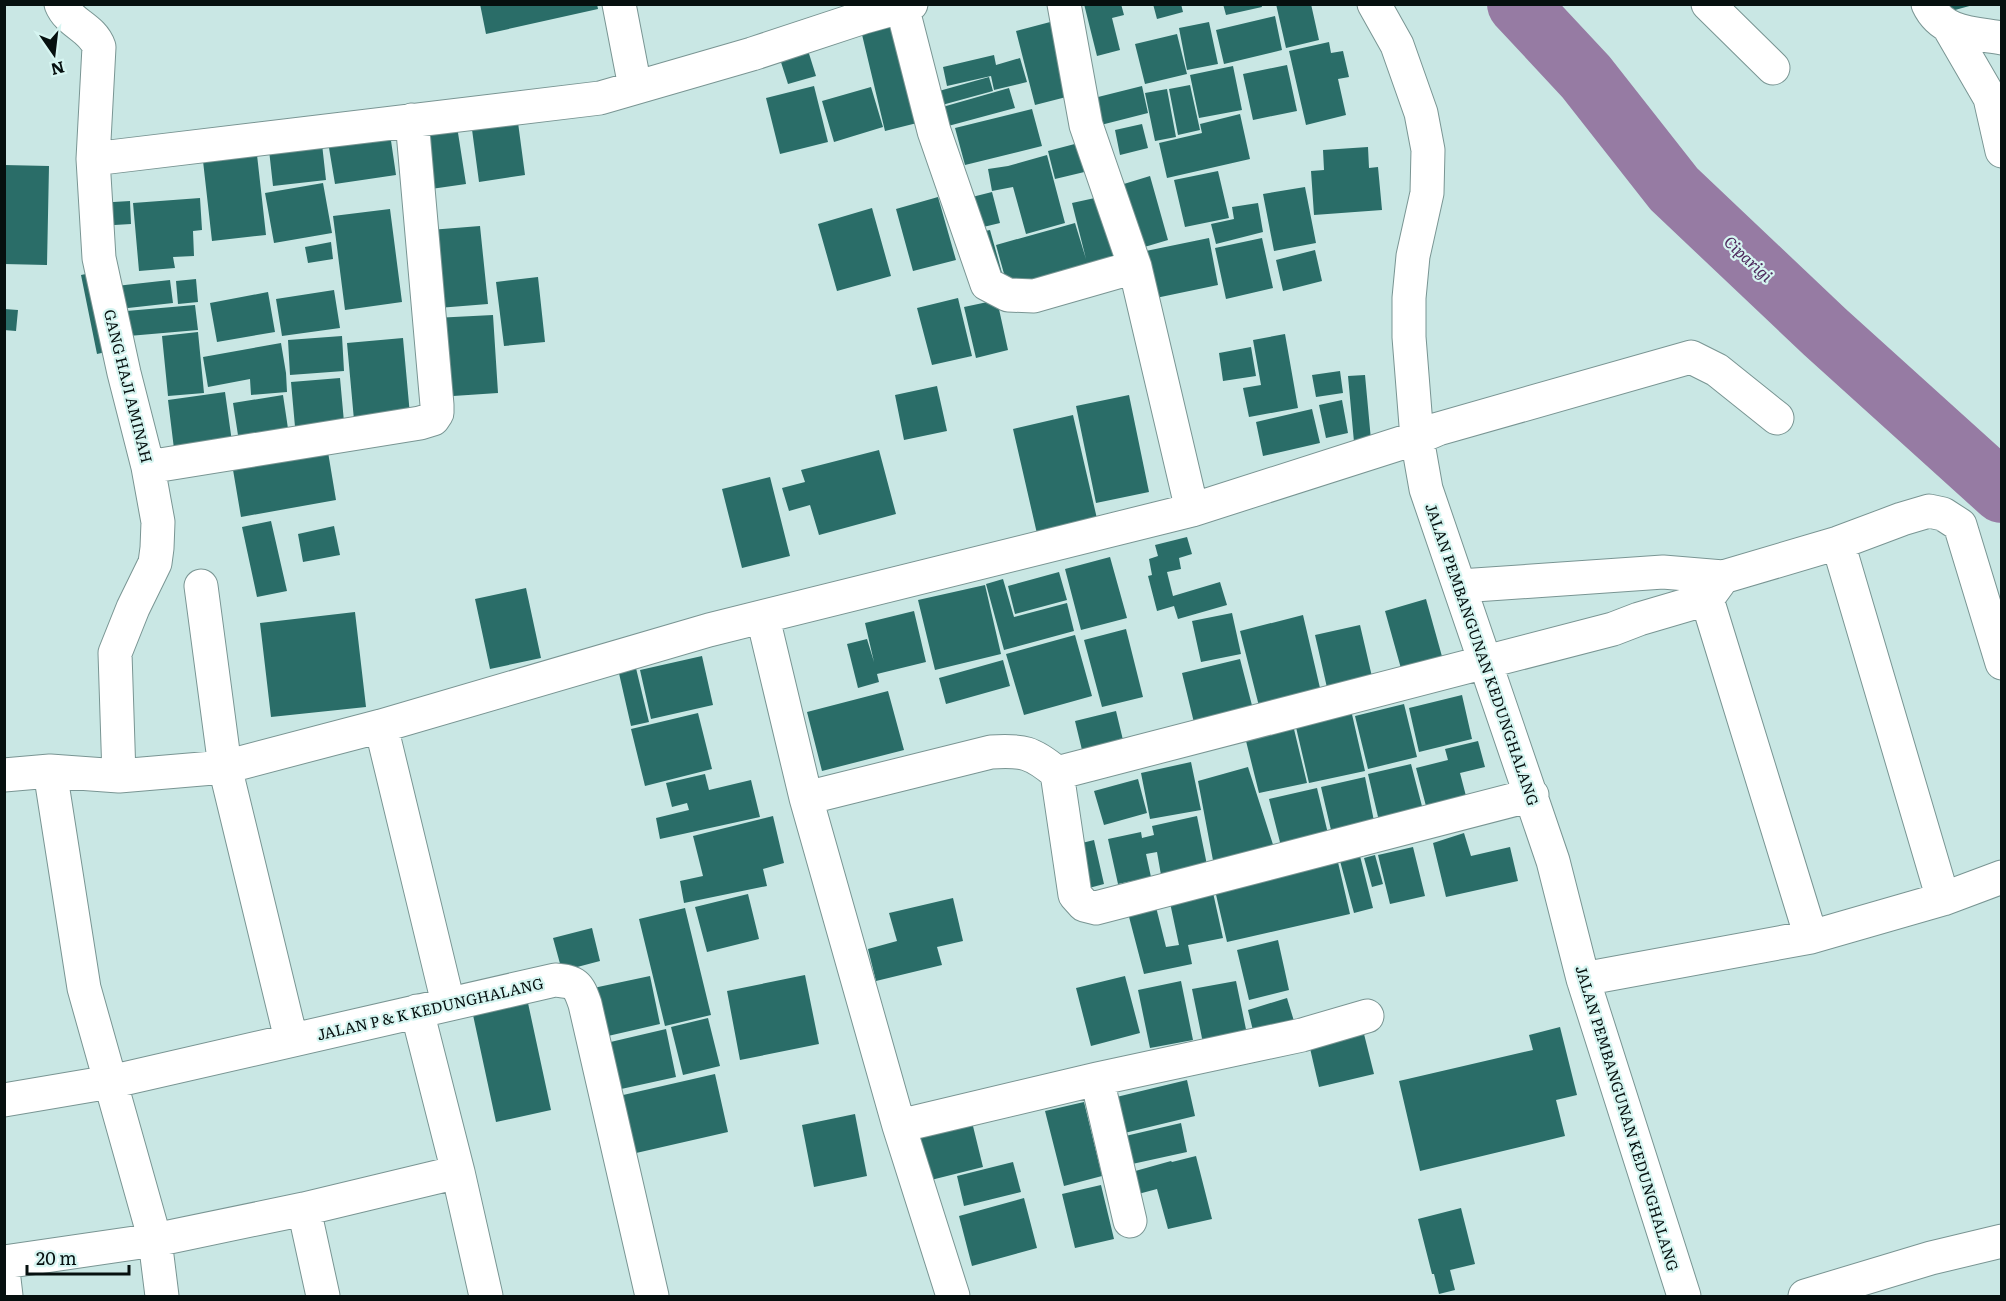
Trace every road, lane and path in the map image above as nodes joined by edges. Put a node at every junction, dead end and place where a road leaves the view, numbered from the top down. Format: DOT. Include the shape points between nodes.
graph roads {
  1 [pos="61,4"];
  2 [pos="618,4"];
  3 [pos="1374,4"];
  4 [pos="1708,4"];
  5 [pos="1928,4"];
  6 [pos="906,5"];
  7 [pos="1064,10"];
  8 [pos="863,11"];
  9 [pos="1950,29"];
  10 [pos="2001,38"];
  11 [pos="1773,68"];
  12 [pos="635,87"];
  13 [pos="412,120"];
  14 [pos="2001,151"];
  15 [pos="93,159"];
  16 [pos="1135,267"];
  17 [pos="1778,418"];
  18 [pos="1417,438"];
  19 [pos="148,467"];
  20 [pos="1192,510"];
  21 [pos="1838,543"];
  22 [pos="201,586"];
  23 [pos="1460,586"];
  24 [pos="1715,588"];
  25 [pos="763,618"];
  26 [pos="1485,663"];
  27 [pos="2001,663"];
  28 [pos="381,726"];
  29 [pos="225,767"];
  30 [pos="50,771"];
  31 [pos="1057,772"];
  32 [pos="4,775"];
  33 [pos="119,776"];
  34 [pos="1532,795"];
  35 [pos="806,798"];
  36 [pos="2001,877"];
  37 [pos="1943,899"];
  38 [pos="1811,937"];
  39 [pos="1583,979"];
  40 [pos="448,1003"];
  41 [pos="417,1011"];
  42 [pos="1366,1016"];
  43 [pos="291,1039"];
  44 [pos="1097,1079"];
  45 [pos="110,1082"];
  46 [pos="4,1100"];
  47 [pos="899,1126"];
  48 [pos="458,1172"];
  49 [pos="304,1209"];
  50 [pos="1130,1221"];
  51 [pos="155,1240"];
  52 [pos="2001,1241"];
  53 [pos="4,1262"];
  54 [pos="4,1279"];
  55 [pos="6,1296"];
  56 [pos="162,1296"];
  57 [pos="323,1296"];
  58 [pos="486,1296"];
  59 [pos="652,1296"];
  60 [pos="953,1296"];
  61 [pos="1684,1296"];
  62 [pos="1805,1296"];
  1 -- 15 [label="street, GANG HAJI AMINAH" via="68,18 94,35 99,47"];
  2 -- 12 [label="street"];
  3 -- 18 [label="street, JALAN PEMBANGUNAN KEDUNGHALANG" via="1397,45 1428,150 1427,193 1413,256 1409,298"];
  4 -- 11 [label="street"];
  5 -- 9 [label="street"];
  6 -- 8 [label="street"];
  6 -- 16 [label="street" via="934,131 987,284 1008,295 1034,296"];
  7 -- 16 [label="street" via="1086,125"];
  8 -- 12 [label="street" via="752,54"];
  9 -- 10 [label="street"];
  9 -- 14 [label="street" via="1990,98"];
  12 -- 13 [label="street" via="600,98"];
  13 -- 15 [label="street"];
  13 -- 19 [label="street" via="437,405 434,419"];
  15 -- 19 [label="street, GANG HAJI AMINAH" via="99,258"];
  16 -- 20 [label="street"];
  17 -- 18 [label="street" via="1718,370 1691,357 1562,392"];
  18 -- 20 [label="street"];
  18 -- 23 [label="street, JALAN PEMBANGUNAN KEDUNGHALANG" via="1426,489"];
  19 -- 33 [label="street, GANG HAJI AMINAH" via="158,522 158,548 115,653"];
  20 -- 25 [label="street"];
  21 -- 24 [label="street"];
  21 -- 27 [label="street" via="1929,511 1953,519 1960,525"];
  21 -- 37 [label="street"];
  22 -- 29 [label="street"];
  23 -- 24 [label="street" via="1663,572"];
  23 -- 26 [label="street, JALAN PEMBANGUNAN KEDUNGHALANG"];
  24 -- 26 [label="street" via="1613,629"];
  24 -- 38 [label="street"];
  25 -- 28 [label="street" via="709,630"];
  25 -- 35 [label="street"];
  26 -- 31 [label="street"];
  26 -- 34 [label="street, JALAN PEMBANGUNAN KEDUNGHALANG"];
  28 -- 29 [label="street"];
  28 -- 40 [label="street"];
  29 -- 33 [label="street"];
  29 -- 43 [label="street"];
  30 -- 32 [label="street"];
  30 -- 33 [label="street"];
  30 -- 45 [label="street" via="84,988"];
  31 -- 34 [label="street" via="1075,895 1084,905 1096,908"];
  31 -- 35 [label="street" via="1037,757 1013,751 991,752"];
  34 -- 39 [label="street, JALAN PEMBANGUNAN KEDUNGHALANG"];
  35 -- 47 [label="street"];
  36 -- 37 [label="street"];
  37 -- 38 [label="street"];
  38 -- 39 [label="street"];
  39 -- 61 [label="street, JALAN PEMBANGUNAN KEDUNGHALANG"];
  40 -- 41 [label="street, JALAN P & K KEDUNGHALANG"];
  40 -- 59 [label="street, JALAN P & K KEDUNGHALANG" via="555,980 570,981 579,987"];
  41 -- 43 [label="street, JALAN P & K KEDUNGHALANG"];
  41 -- 48 [label="street"];
  42 -- 44 [label="street" via="1302,1035"];
  43 -- 45 [label="street, JALAN P & K KEDUNGHALANG"];
  44 -- 47 [label="street"];
  44 -- 50 [label="street"];
  45 -- 46 [label="street, JALAN P & K KEDUNGHALANG"];
  45 -- 51 [label="street"];
  47 -- 60 [label="street"];
  48 -- 49 [label="street"];
  48 -- 58 [label="street"];
  49 -- 51 [label="street"];
  49 -- 57 [label="street"];
  51 -- 53 [label="street"];
  51 -- 56 [label="street"];
  52 -- 62 [label="street"];
  54 -- 55 [label="street"];
}
